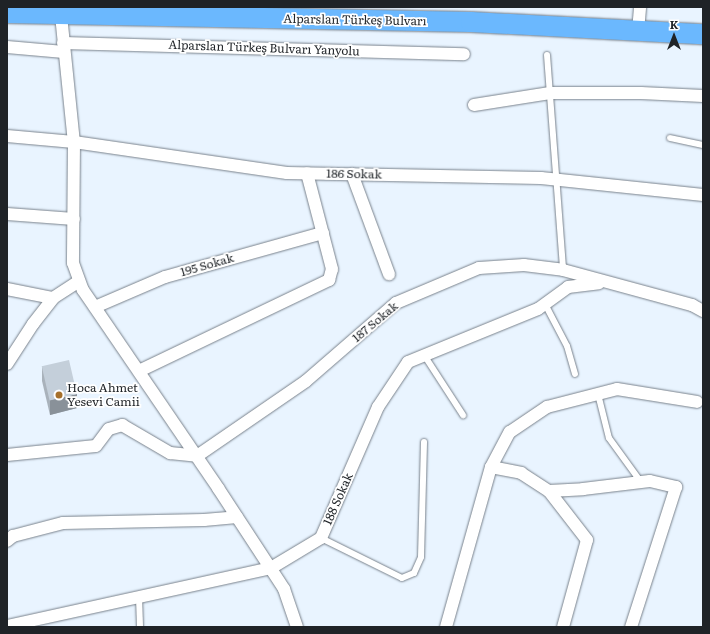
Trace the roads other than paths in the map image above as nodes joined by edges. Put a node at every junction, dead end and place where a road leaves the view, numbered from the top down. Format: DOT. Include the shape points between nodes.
graph roads {
  1 [pos="640,7"];
  2 [pos="7,13"];
  3 [pos="61,15"];
  4 [pos="638,31"];
  5 [pos="703,34"];
  6 [pos="7,47"];
  7 [pos="63,47"];
  8 [pos="464,54"];
  9 [pos="547,55"];
  10 [pos="550,93"];
  11 [pos="703,96"];
  12 [pos="474,105"];
  13 [pos="7,136"];
  14 [pos="670,138"];
  15 [pos="74,142"];
  16 [pos="703,145"];
  17 [pos="307,173"];
  18 [pos="352,174"];
  19 [pos="556,179"];
  20 [pos="703,195"];
  21 [pos="7,214"];
  22 [pos="74,219"];
  23 [pos="323,233"];
  24 [pos="563,270"];
  25 [pos="389,274"];
  26 [pos="80,280"];
  27 [pos="607,282"];
  28 [pos="7,289"];
  29 [pos="54,298"];
  30 [pos="545,304"];
  31 [pos="95,307"];
  32 [pos="703,311"];
  33 [pos="424,355"];
  34 [pos="7,364"];
  35 [pos="139,372"];
  36 [pos="575,374"];
  37 [pos="598,394"];
  38 [pos="697,402"];
  39 [pos="463,415"];
  40 [pos="424,442"];
  41 [pos="7,456"];
  42 [pos="197,456"];
  43 [pos="491,467"];
  44 [pos="641,482"];
  45 [pos="549,491"];
  46 [pos="237,516"];
  47 [pos="321,538"];
  48 [pos="7,541"];
  49 [pos="271,568"];
  50 [pos="139,597"];
  51 [pos="7,626"];
  52 [pos="140,627"];
  53 [pos="297,627"];
  54 [pos="446,627"];
  55 [pos="563,627"];
  56 [pos="631,627"];
  1 -- 4 [label="street"];
  2 -- 3 [label="highway, Alparslan Türkeş Bulvarı"];
  3 -- 4 [label="highway, Alparslan Türkeş Bulvarı" via="471,22"];
  3 -- 7 [label="street"];
  4 -- 5 [label="highway, Alparslan Türkeş Bulvarı"];
  6 -- 7 [label="street, Alparslan Türkeş Bulvarı Yanyolu"];
  7 -- 8 [label="street, Alparslan Türkeş Bulvarı Yanyolu"];
  7 -- 15 [label="street"];
  9 -- 10 [label="lane"];
  10 -- 11 [label="street"];
  10 -- 12 [label="street"];
  10 -- 19 [label="lane"];
  13 -- 15 [label="street, 186 Sokak"];
  14 -- 16 [label="lane"];
  15 -- 17 [label="street, 186 Sokak"];
  15 -- 22 [label="street"];
  17 -- 18 [label="street, 186 Sokak"];
  17 -- 23 [label="street"];
  18 -- 19 [label="street, 186 Sokak"];
  18 -- 25 [label="street"];
  19 -- 20 [label="street, 186 Sokak"];
  19 -- 24 [label="lane"];
  21 -- 22 [label="street"];
  22 -- 26 [label="street" via="73,263"];
  23 -- 31 [label="street, 195 Sokak" via="165,277"];
  23 -- 35 [label="street" via="332,269 329,280"];
  24 -- 27 [label="street, 187 Sokak"];
  24 -- 42 [label="street, 187 Sokak" via="524,265 479,268 396,303 306,381"];
  26 -- 29 [label="street"];
  26 -- 31 [label="street" via="83,290"];
  27 -- 30 [label="street, 188 Sokak" via="568,287"];
  27 -- 32 [label="street, 187 Sokak" via="692,305"];
  28 -- 29 [label="street"];
  29 -- 34 [label="street" via="33,324"];
  30 -- 33 [label="street, 188 Sokak"];
  30 -- 36 [label="lane" via="566,346"];
  31 -- 35 [label="street"];
  33 -- 39 [label="lane"];
  33 -- 47 [label="street, 188 Sokak" via="408,362 378,408"];
  35 -- 42 [label="street"];
  37 -- 38 [label="street" via="617,389"];
  37 -- 43 [label="street" via="547,408 510,432"];
  37 -- 44 [label="lane" via="609,438"];
  40 -- 47 [label="lane" via="421,557 414,574 402,578"];
  41 -- 42 [label="street" via="96,446 109,429 122,425 170,453"];
  42 -- 46 [label="street"];
  43 -- 45 [label="street" via="521,473"];
  43 -- 54 [label="street"];
  44 -- 45 [label="street"];
  44 -- 56 [label="street" via="650,481 676,487"];
  45 -- 55 [label="street" via="587,540"];
  46 -- 48 [label="street" via="204,520 63,523 13,536"];
  46 -- 49 [label="street"];
  47 -- 49 [label="street, 188 Sokak"];
  49 -- 50 [label="street, 188 Sokak"];
  49 -- 53 [label="street" via="284,588"];
  50 -- 51 [label="street, 188 Sokak"];
  50 -- 52 [label="lane"];
}
